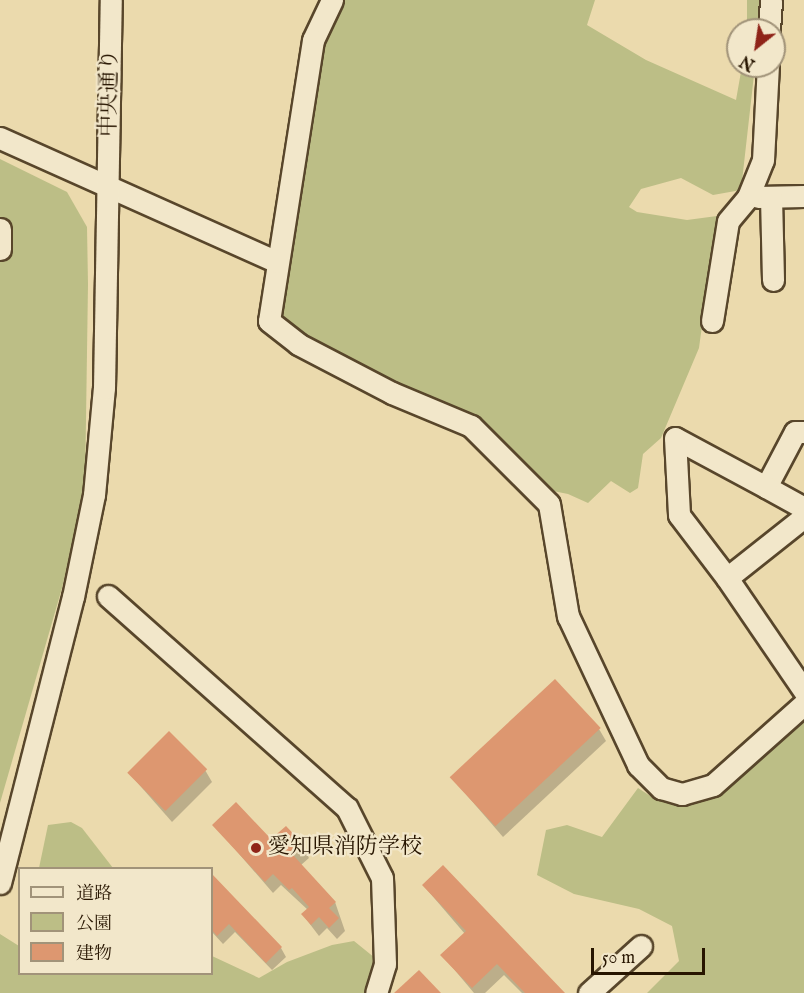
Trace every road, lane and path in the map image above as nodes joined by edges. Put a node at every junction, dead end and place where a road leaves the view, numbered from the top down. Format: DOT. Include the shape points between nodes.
graph roads {
  1 [pos="111,0"];
  2 [pos="332,0"];
  3 [pos="771,0"];
  4 [pos="770,18"];
  5 [pos="767,78"];
  6 [pos="0,138"];
  7 [pos="109,187"];
  8 [pos="771,196"];
  9 [pos="804,196"];
  10 [pos="748,197"];
  11 [pos="277,262"];
  12 [pos="773,280"];
  13 [pos="712,321"];
  14 [pos="804,432"];
  15 [pos="766,487"];
  16 [pos="804,508"];
  17 [pos="804,518"];
  18 [pos="727,579"];
  19 [pos="108,596"];
  20 [pos="804,691"];
  21 [pos="804,704"];
  22 [pos="0,883"];
  23 [pos="640,946"];
  24 [pos="376,993"];
  25 [pos="589,993"];
  1 -- 7 [label="street, 中央通り"];
  2 -- 11 [label="street" via="313,40"];
  3 -- 4 [label="street"];
  5 -- 10 [label="street" via="763,160"];
  6 -- 7 [label="street"];
  7 -- 11 [label="street"];
  7 -- 22 [label="street, 中央通り" via="104,388 94,495"];
  8 -- 9 [label="street"];
  8 -- 10 [label="street"];
  8 -- 12 [label="street"];
  10 -- 13 [label="street" via="728,221"];
  11 -- 21 [label="street" via="269,321 298,344 392,393 471,426 549,504 568,616 638,765 661,788 682,794 713,785"];
  14 -- 15 [label="street" via="795,432"];
  15 -- 16 [label="street"];
  15 -- 18 [label="street" via="675,438 679,516"];
  17 -- 18 [label="street"];
  18 -- 20 [label="street"];
  19 -- 24 [label="street" via="347,808 382,878 385,964"];
  23 -- 25 [label="street"];
}
